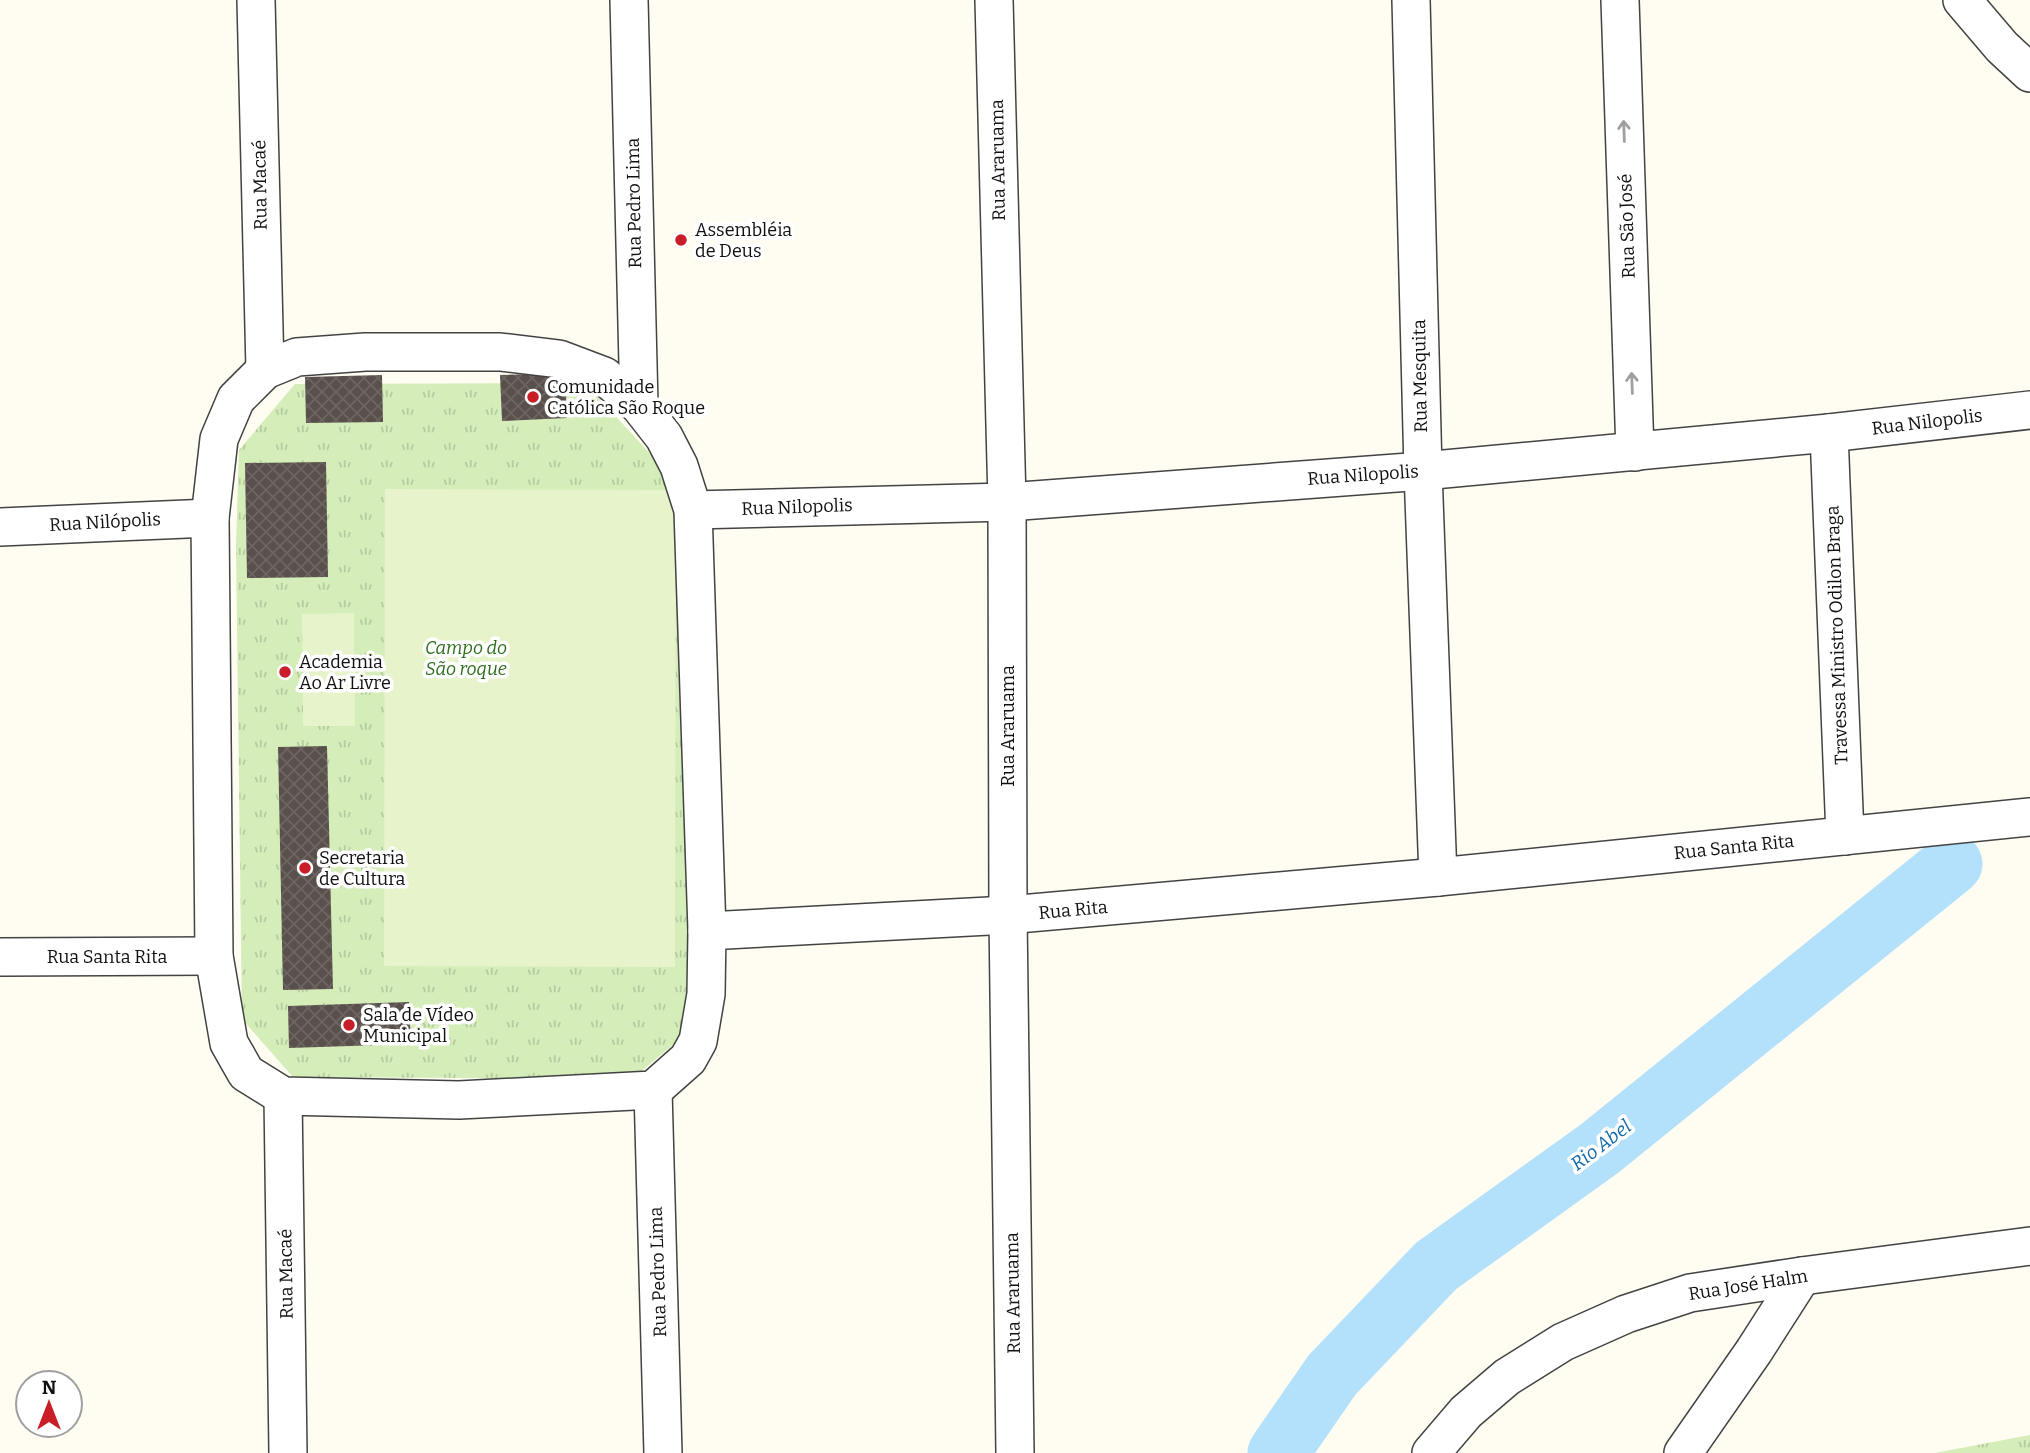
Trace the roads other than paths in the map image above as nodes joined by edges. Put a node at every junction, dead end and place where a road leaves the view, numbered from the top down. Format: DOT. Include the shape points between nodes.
graph roads {
  1 [pos="256,0"];
  2 [pos="629,0"];
  3 [pos="994,0"];
  4 [pos="1411,0"];
  5 [pos="1620,0"];
  6 [pos="1962,0"];
  7 [pos="2030,73"];
  8 [pos="264,370"];
  9 [pos="639,405"];
  10 [pos="2030,410"];
  11 [pos="1829,433"];
  12 [pos="1635,452"];
  13 [pos="1423,471"];
  14 [pos="1007,502"];
  15 [pos="693,510"];
  16 [pos="209,517"];
  17 [pos="0,527"];
  18 [pos="2030,817"];
  19 [pos="1845,836"];
  20 [pos="1438,877"];
  21 [pos="1008,915"];
  22 [pos="707,930"];
  23 [pos="214,956"];
  24 [pos="0,957"];
  25 [pos="653,1090"];
  26 [pos="283,1096"];
  27 [pos="2030,1247"];
  28 [pos="1802,1276"];
  29 [pos="288,1453"];
  30 [pos="663,1453"];
  31 [pos="1015,1453"];
  32 [pos="1431,1453"];
  33 [pos="1683,1453"];
  1 -- 8 [label="street, Rua Macaé"];
  2 -- 9 [label="street, Rua Pedro Lima"];
  3 -- 14 [label="street, Rua Araruama"];
  4 -- 13 [label="street, Rua Mesquita"];
  12 -- 5 [label="street, Rua São José, one-way"];
  6 -- 7 [label="street"];
  8 -- 9 [label="street" via="297,357 499,352 559,359 604,376"];
  8 -- 16 [label="street" via="236,399 219,439"];
  9 -- 15 [label="street" via="679,466"];
  10 -- 11 [label="street, Rua Nilopolis"];
  11 -- 12 [label="street, Rua Nilopolis"];
  11 -- 19 [label="street, Travessa Ministro Odilon Braga"];
  12 -- 13 [label="street, Rua Nilopolis"];
  13 -- 14 [label="street, Rua Nilopolis"];
  13 -- 20 [label="street, Rua Mesquita"];
  14 -- 15 [label="street, Rua Nilopolis"];
  14 -- 21 [label="street, Rua Araruama"];
  15 -- 22 [label="street"];
  16 -- 17 [label="street, Rua Nilópolis"];
  16 -- 23 [label="street"];
  18 -- 19 [label="street, Rua Santa Rita"];
  19 -- 20 [label="street, Rua Santa Rita"];
  20 -- 21 [label="street, Rua Rita"];
  21 -- 22 [label="street, Rua Rita"];
  21 -- 31 [label="street, Rua Araruama"];
  22 -- 25 [label="street" via="706,994 698,1041 688,1059"];
  23 -- 24 [label="street, Rua Santa Rita"];
  23 -- 26 [label="street" via="229,1043 246,1073"];
  25 -- 26 [label="street" via="459,1100"];
  25 -- 30 [label="street, Rua Pedro Lima"];
  26 -- 29 [label="street, Rua Macaé"];
  27 -- 28 [label="street, Rua José Halm"];
  28 -- 32 [label="street, Rua José Halm" via="1690,1293 1563,1342 1507,1377 1466,1412"];
  28 -- 33 [label="street"];
}
